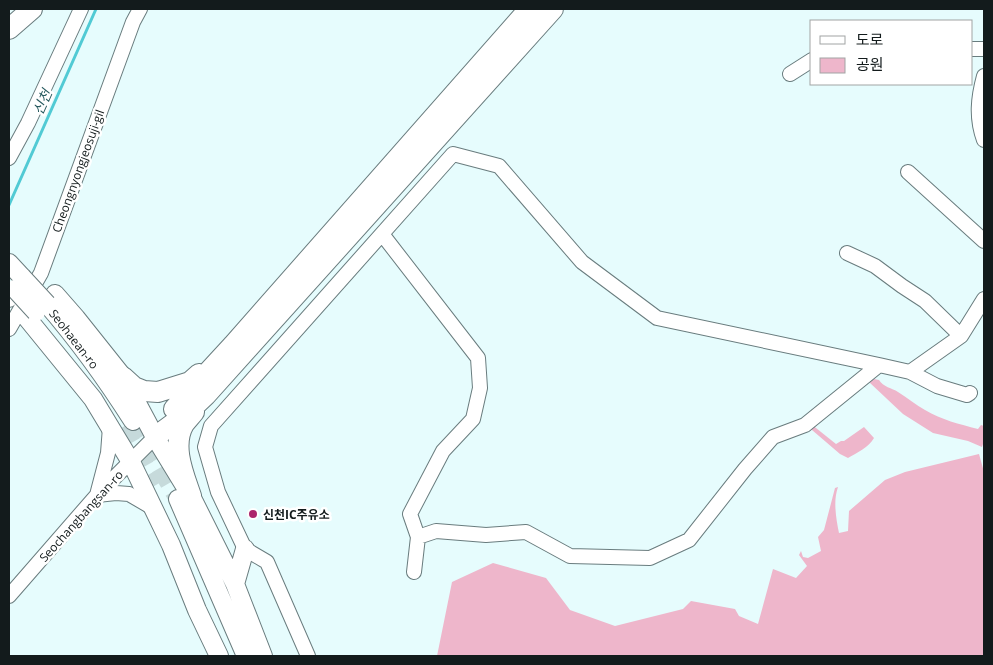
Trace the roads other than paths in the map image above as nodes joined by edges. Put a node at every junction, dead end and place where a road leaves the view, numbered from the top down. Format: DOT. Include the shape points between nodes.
graph roads {
  1 [pos="32,9"];
  2 [pos="81,9"];
  3 [pos="140,9"];
  4 [pos="529,9"];
  5 [pos="553,9"];
  6 [pos="9,29"];
  7 [pos="810,61"];
  8 [pos="790,74"];
  9 [pos="984,76"];
  10 [pos="984,140"];
  11 [pos="9,158"];
  12 [pos="908,172"];
  13 [pos="382,234"];
  14 [pos="984,241"];
  15 [pos="847,253"];
  16 [pos="14,281"];
  17 [pos="984,299"];
  18 [pos="41,307"];
  19 [pos="9,329"];
  20 [pos="961,336"];
  21 [pos="233,345"];
  22 [pos="879,365"];
  23 [pos="910,372"];
  24 [pos="123,377"];
  25 [pos="970,394"];
  26 [pos="206,396"];
  27 [pos="122,425"];
  28 [pos="155,437"];
  29 [pos="131,462"];
  30 [pos="97,495"];
  31 [pos="172,501"];
  32 [pos="418,537"];
  33 [pos="245,550"];
  34 [pos="414,572"];
  35 [pos="235,584"];
  36 [pos="9,596"];
  37 [pos="219,656"];
  38 [pos="234,656"];
  39 [pos="246,656"];
  40 [pos="263,656"];
  41 [pos="308,656"];
  1 -- 6 [label="highway"];
  2 -- 11 [label="street"];
  3 -- 19 [label="street, Cheongnyongjeosuji-gil" via="41,273"];
  4 -- 21 [label="highway"];
  5 -- 26 [label="highway"];
  7 -- 8 [label="street"];
  9 -- 10 [label="street" via="978,113"];
  12 -- 14 [label="street"];
  13 -- 22 [label="street" via="453,154 499,166 582,262 657,318"];
  13 -- 32 [label="street" via="478,358 480,388 473,419 442,451 410,514"];
  13 -- 33 [label="street" via="210,426 205,447 210,465 218,492"];
  15 -- 20 [label="street" via="875,266 925,301"];
  16 -- 18 [label="main road"];
  16 -- 18 [label="main road, Seohaean-ro, bridge"];
  17 -- 20 [label="street"];
  18 -- 24 [label="main road" via="76,318"];
  18 -- 27 [label="main road" via="93,399"];
  18 -- 27 [label="main road, Seohaean-ro" via="64,323 103,376"];
  20 -- 23 [label="street"];
  21 -- 24 [label="highway" via="190,382 158,392 144,392"];
  21 -- 28 [label="highway" via="176,406"];
  22 -- 23 [label="street"];
  22 -- 32 [label="street" via="804,425 773,437 689,540 650,558 570,556 526,532 486,536 436,531"];
  23 -- 25 [label="street" via="937,386"];
  24 -- 28 [label="main road"];
  26 -- 28 [label="highway"];
  26 -- 31 [label="highway" via="183,425"];
  27 -- 29 [label="main road"];
  27 -- 30 [label="street" via="108,454"];
  28 -- 29 [label="street, Seochangbangsan-ro"];
  28 -- 31 [label="main road"];
  29 -- 30 [label="street, Seochangbangsan-ro"];
  29 -- 31 [label="main road"];
  30 -- 31 [label="street" via="129,494"];
  30 -- 36 [label="street, Seochangbangsan-ro"];
  31 -- 35 [label="main road"];
  31 -- 37 [label="main road" via="171,545"];
  31 -- 38 [label="main road" via="192,560"];
  31 -- 39 [label="main road"];
  32 -- 34 [label="street"];
  33 -- 35 [label="main road"];
  33 -- 41 [label="street" via="267,562"];
  35 -- 40 [label="main road"];
}
